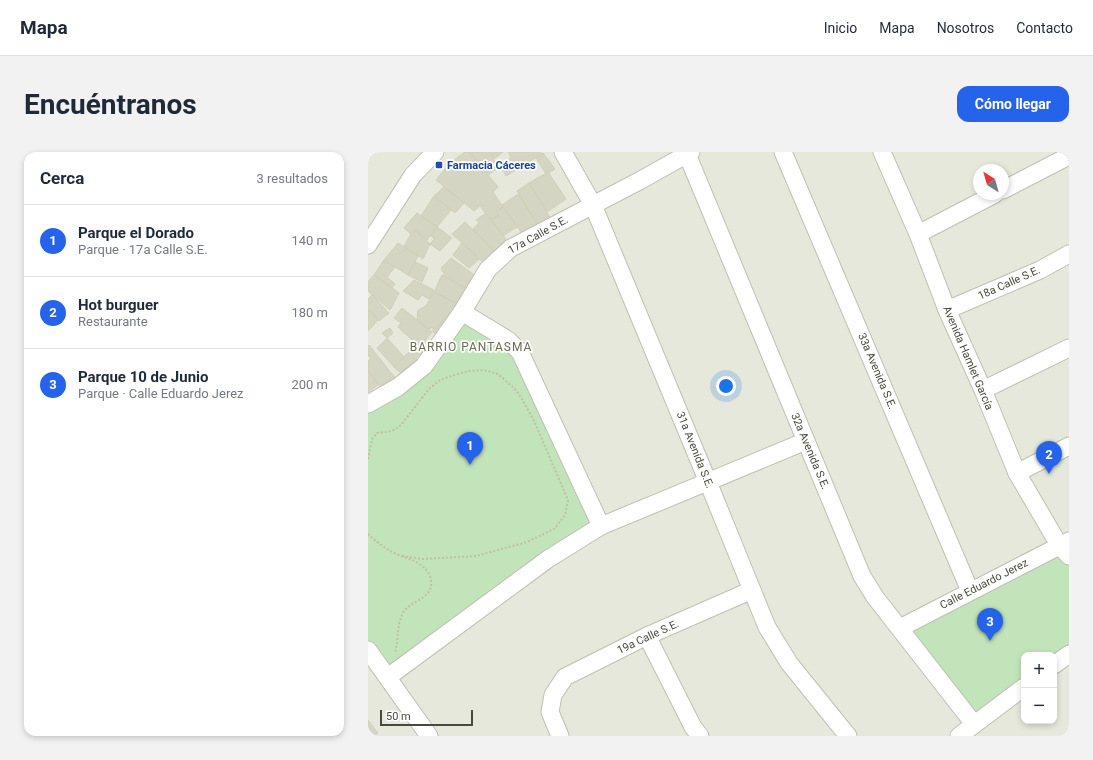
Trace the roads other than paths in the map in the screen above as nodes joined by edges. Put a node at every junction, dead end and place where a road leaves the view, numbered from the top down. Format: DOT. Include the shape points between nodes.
graph roads {
  1 [pos="435,152"];
  2 [pos="563,152"];
  3 [pos="783,152"];
  4 [pos="689,153"];
  5 [pos="886,154"];
  6 [pos="1069,154"];
  7 [pos="1009,187"];
  8 [pos="983,200"];
  9 [pos="593,205"];
  10 [pos="918,234"];
  11 [pos="368,245"];
  12 [pos="1069,254"];
  13 [pos="948,310"];
  14 [pos="462,312"];
  15 [pos="1069,348"];
  16 [pos="983,390"];
  17 [pos="368,404"];
  18 [pos="806,441"];
  19 [pos="1069,446"];
  20 [pos="1017,473"];
  21 [pos="708,482"];
  22 [pos="601,526"];
  23 [pos="1066,547"];
  24 [pos="752,590"];
  25 [pos="970,590"];
  26 [pos="900,628"];
  27 [pos="647,636"];
  28 [pos="368,650"];
  29 [pos="1069,654"];
  30 [pos="1057,663"];
  31 [pos="388,677"];
  32 [pos="1023,688"];
  33 [pos="974,724"];
  34 [pos="429,736"];
  35 [pos="560,736"];
  36 [pos="700,736"];
  37 [pos="846,736"];
  38 [pos="959,736"];
  1 -- 11 [label="street" via="413,175"];
  2 -- 9 [label="street, 31a Avenida S.E."];
  3 -- 25 [label="street, 33a Avenida S.E."];
  4 -- 9 [label="street, 17a Calle S.E."];
  4 -- 18 [label="street, 32a Avenida S.E."];
  5 -- 10 [label="street, Avenida Hamlet García"];
  6 -- 7 [label="street"];
  8 -- 10 [label="street"];
  9 -- 14 [label="street, 17a Calle S.E." via="511,248 488,268"];
  9 -- 21 [label="street, 31a Avenida S.E."];
  10 -- 13 [label="street, Avenida Hamlet García"];
  12 -- 13 [label="street, 18a Calle S.E." via="1040,270"];
  13 -- 16 [label="street, Avenida Hamlet García"];
  14 -- 17 [label="street, 17a Calle S.E." via="424,366"];
  14 -- 22 [label="street" via="508,340 520,352"];
  15 -- 16 [label="street"];
  16 -- 20 [label="street, Avenida Hamlet García"];
  18 -- 21 [label="street"];
  18 -- 26 [label="street, 32a Avenida S.E." via="862,576"];
  19 -- 20 [label="street"];
  20 -- 23 [label="street, Avenida Hamlet García"];
  21 -- 22 [label="street"];
  21 -- 24 [label="street, 31a Avenida S.E."];
  22 -- 31 [label="street" via="548,560"];
  23 -- 25 [label="street, Calle Eduardo Jerez"];
  24 -- 27 [label="street, 19a Calle S.E."];
  24 -- 37 [label="street, 31a Avenida S.E." via="767,627 789,662"];
  25 -- 26 [label="street, Calle Eduardo Jerez"];
  26 -- 33 [label="street, 32a Avenida S.E."];
  27 -- 35 [label="street, 19a Calle S.E." via="565,677 553,695 550,712"];
  27 -- 36 [label="street"];
  28 -- 31 [label="street"];
  29 -- 30 [label="street"];
  31 -- 34 [label="street"];
  32 -- 33 [label="street"];
  33 -- 38 [label="street"];
}
